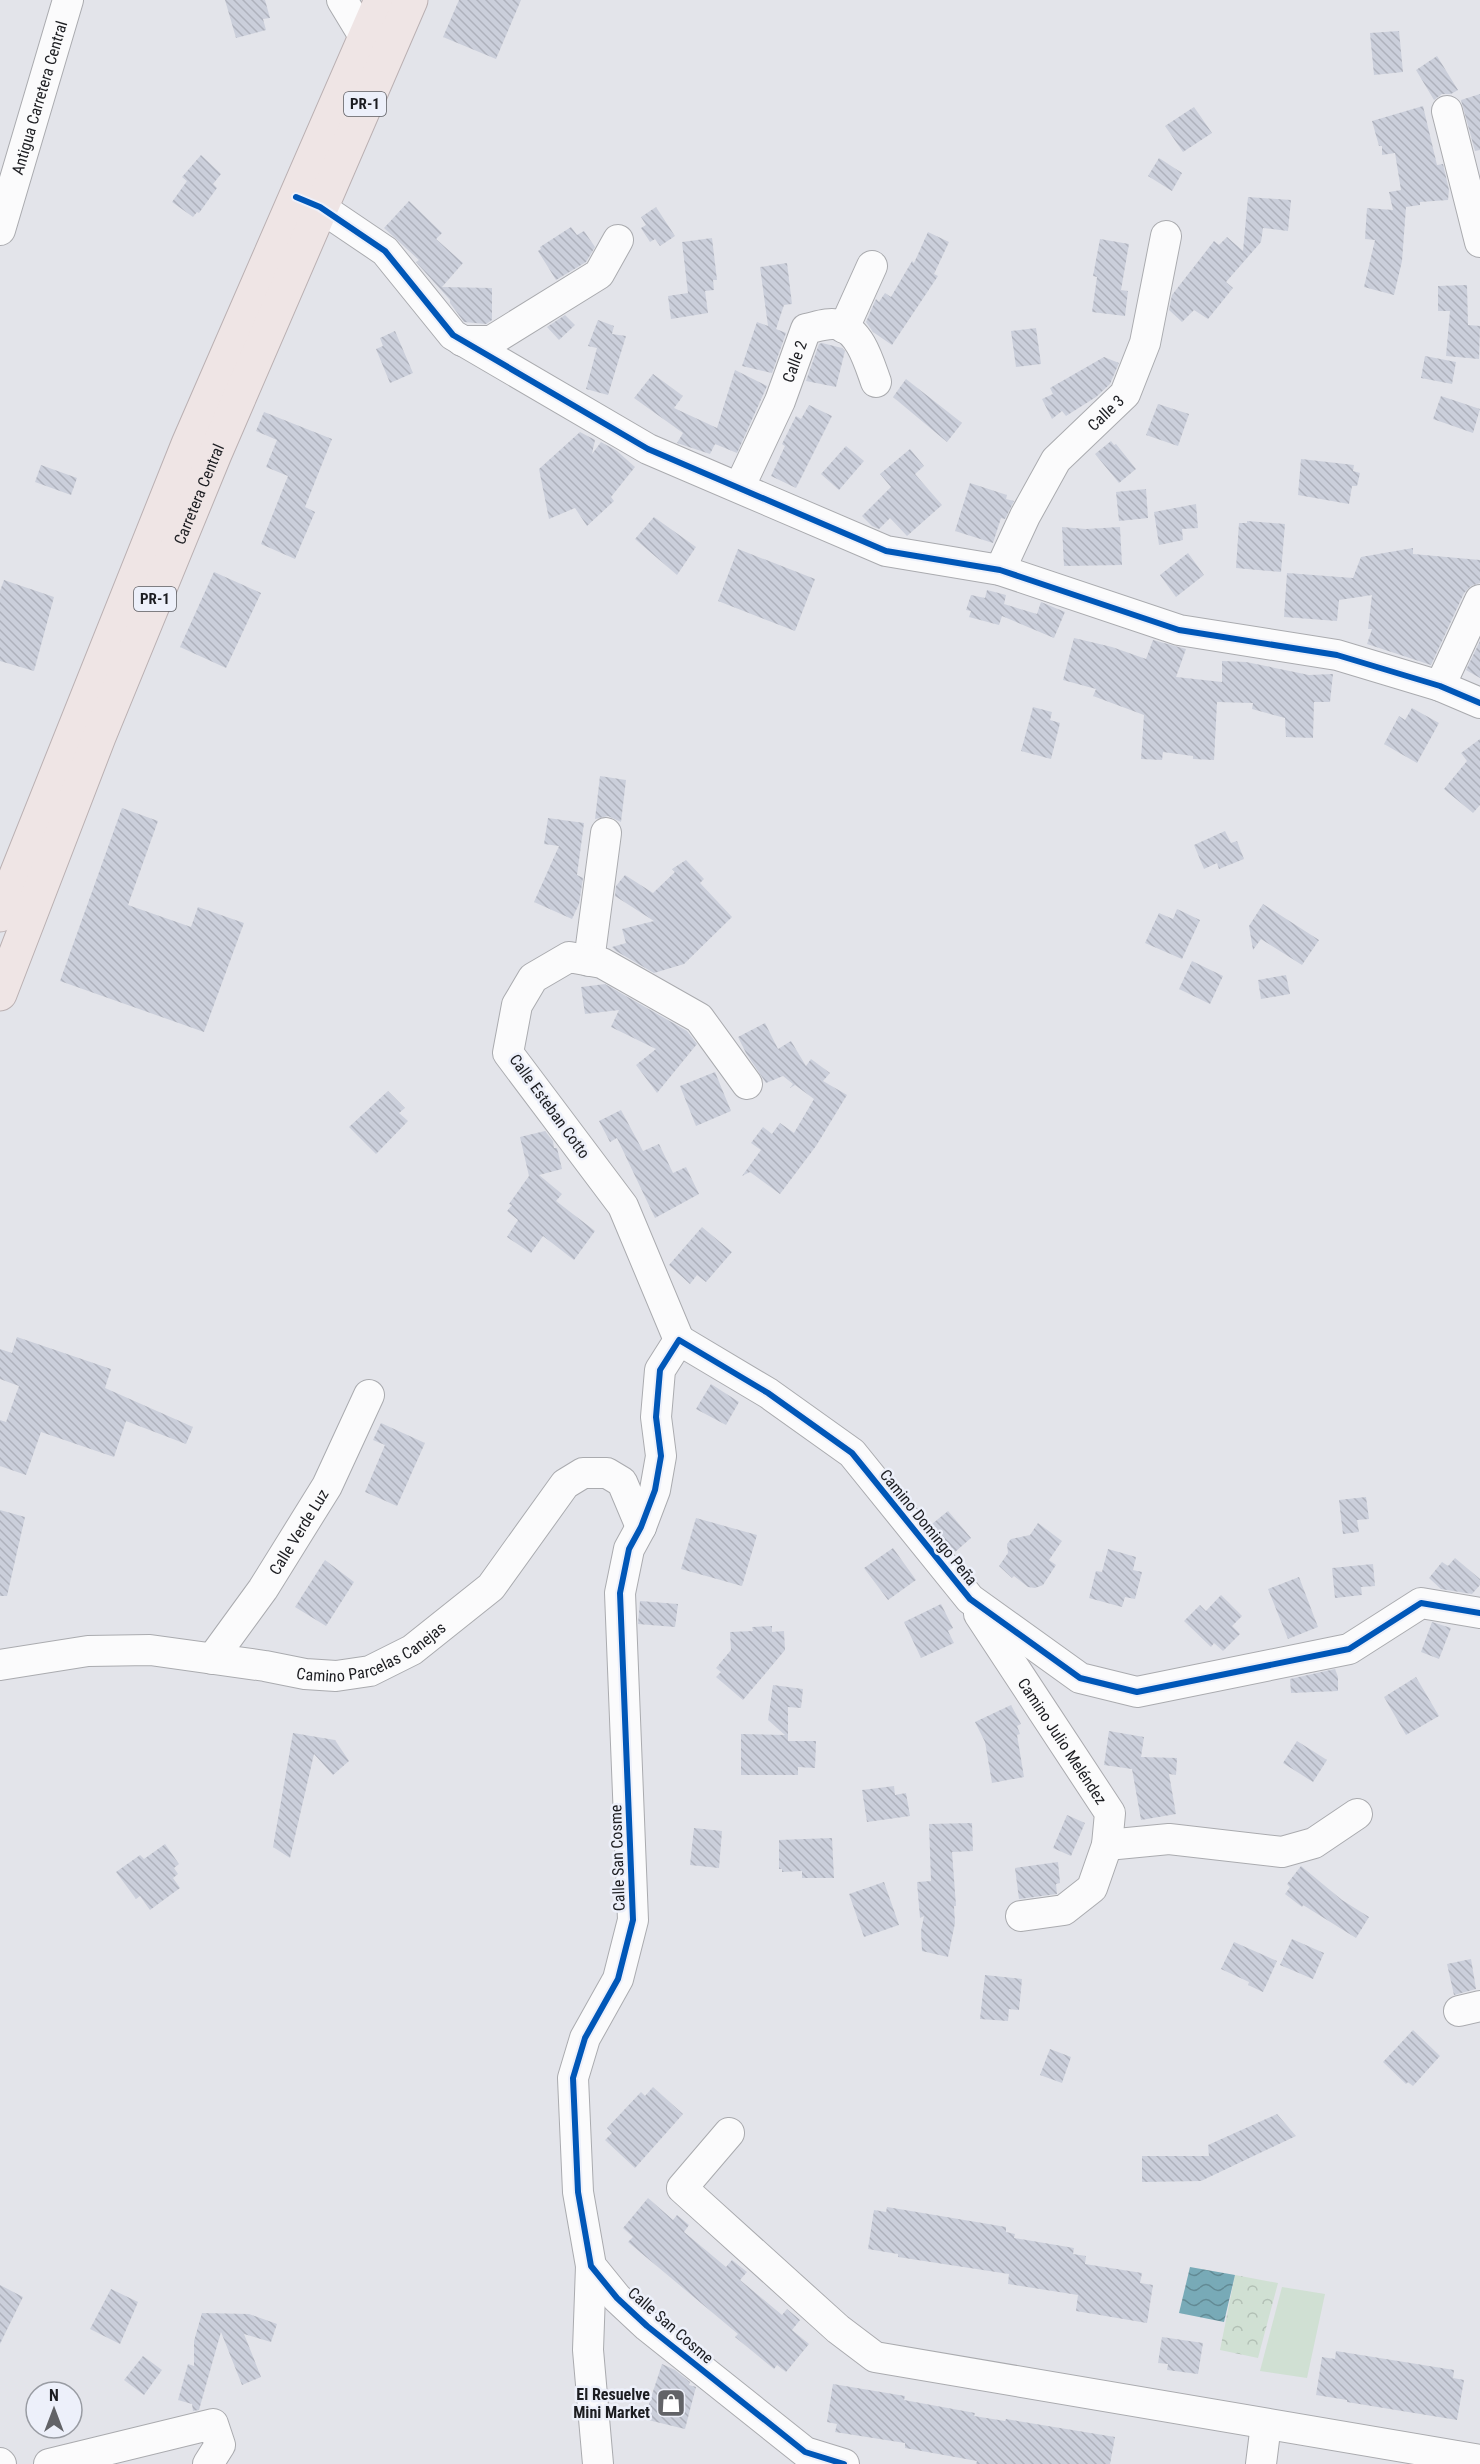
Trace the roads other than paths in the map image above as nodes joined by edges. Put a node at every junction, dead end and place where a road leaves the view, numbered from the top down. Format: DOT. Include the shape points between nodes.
graph roads {
  1 [pos="68,0"];
  2 [pos="342,0"];
  3 [pos="381,0"];
  4 [pos="411,0"];
  5 [pos="364,38"];
  6 [pos="1447,111"];
  7 [pos="308,202"];
  8 [pos="0,230"];
  9 [pos="1166,236"];
  10 [pos="618,240"];
  11 [pos="1480,242"];
  12 [pos="872,266"];
  13 [pos="844,328"];
  14 [pos="462,340"];
  15 [pos="876,382"];
  16 [pos="740,486"];
  17 [pos="1000,570"];
  18 [pos="1480,600"];
  19 [pos="1440,686"];
  20 [pos="1480,703"];
  21 [pos="606,833"];
  22 [pos="0,915"];
  23 [pos="589,961"];
  24 [pos="0,994"];
  25 [pos="747,1084"];
  26 [pos="679,1340"];
  27 [pos="369,1395"];
  28 [pos="640,1527"];
  29 [pos="970,1599"];
  30 [pos="1480,1613"];
  31 [pos="212,1659"];
  32 [pos="0,1665"];
  33 [pos="1357,1814"];
  34 [pos="1107,1845"];
  35 [pos="1021,1916"];
  36 [pos="729,2133"];
  37 [pos="591,2266"];
  38 [pos="1266,2424"];
  39 [pos="1480,2460"];
  40 [pos="49,2464"];
  41 [pos="208,2464"];
  42 [pos="598,2464"];
  43 [pos="844,2464"];
  44 [pos="1261,2464"];
  1 -- 8 [label="street, Antigua Carretera Central"];
  2 -- 5 [label="street"];
  3 -- 5 [label="highway, Carretera Central / PR-1"];
  4 -- 7 [label="highway, Carretera Central / PR-1"];
  5 -- 7 [label="highway, Carretera Central / PR-1"];
  6 -- 11 [label="street"];
  7 -- 14 [label="street" via="386,251 453,335"];
  7 -- 22 [label="highway, Carretera Central / PR-1" via="188,444"];
  7 -- 24 [label="highway, Carretera Central / PR-1" via="220,443 99,737"];
  9 -- 17 [label="street, Calle 3" via="1145,343 1125,394 1056,460"];
  10 -- 14 [label="street" via="599,274 491,340"];
  12 -- 13 [label="street"];
  13 -- 15 [label="street" via="852,332 864,352"];
  13 -- 16 [label="street, Calle 2" via="829,324 806,329 780,402"];
  14 -- 16 [label="street" via="648,449"];
  16 -- 17 [label="street" via="886,551"];
  17 -- 19 [label="street" via="1179,630 1337,655"];
  18 -- 19 [label="street"];
  19 -- 20 [label="street"];
  21 -- 23 [label="street"];
  23 -- 25 [label="street, Calle Esteban Cotto" via="602,963 699,1018"];
  23 -- 26 [label="street, Calle Esteban Cotto" via="569,957 533,978 517,1005 508,1053 623,1206"];
  26 -- 28 [label="street, Calle San Cosme" via="660,1370 656,1416 662,1456 655,1491"];
  26 -- 29 [label="street, Camino Domingo Peña" via="768,1393 852,1453"];
  27 -- 31 [label="street, Calle Verde Luz" via="327,1486"];
  28 -- 31 [label="street, Camino Parcelas Canejas" via="622,1482 607,1473 583,1473 565,1484 491,1587 412,1650 370,1671 336,1676"];
  28 -- 37 [label="street, Calle San Cosme" via="629,1549 620,1593 633,1920 618,1979 585,2038 573,2078 578,2193"];
  29 -- 30 [label="street, Camino Domingo Peña" via="1080,1678 1137,1692 1349,1649 1421,1604"];
  29 -- 34 [label="street, Camino Julio Meléndez" via="1110,1813"];
  31 -- 32 [label="street, Camino Parcelas Canejas" via="150,1650 88,1652"];
  33 -- 34 [label="street" via="1314,1843 1282,1852 1169,1839"];
  34 -- 35 [label="street, Camino Julio Meléndez" via="1092,1888 1064,1910"];
  36 -- 38 [label="street" via="682,2188 838,2329 875,2357"];
  37 -- 42 [label="street" via="588,2350"];
  37 -- 43 [label="street, Calle San Cosme" via="647,2326 805,2452"];
  38 -- 39 [label="street"];
  38 -- 44 [label="street"];
  40 -- 41 [label="street" via="213,2424 220,2445"];
}
